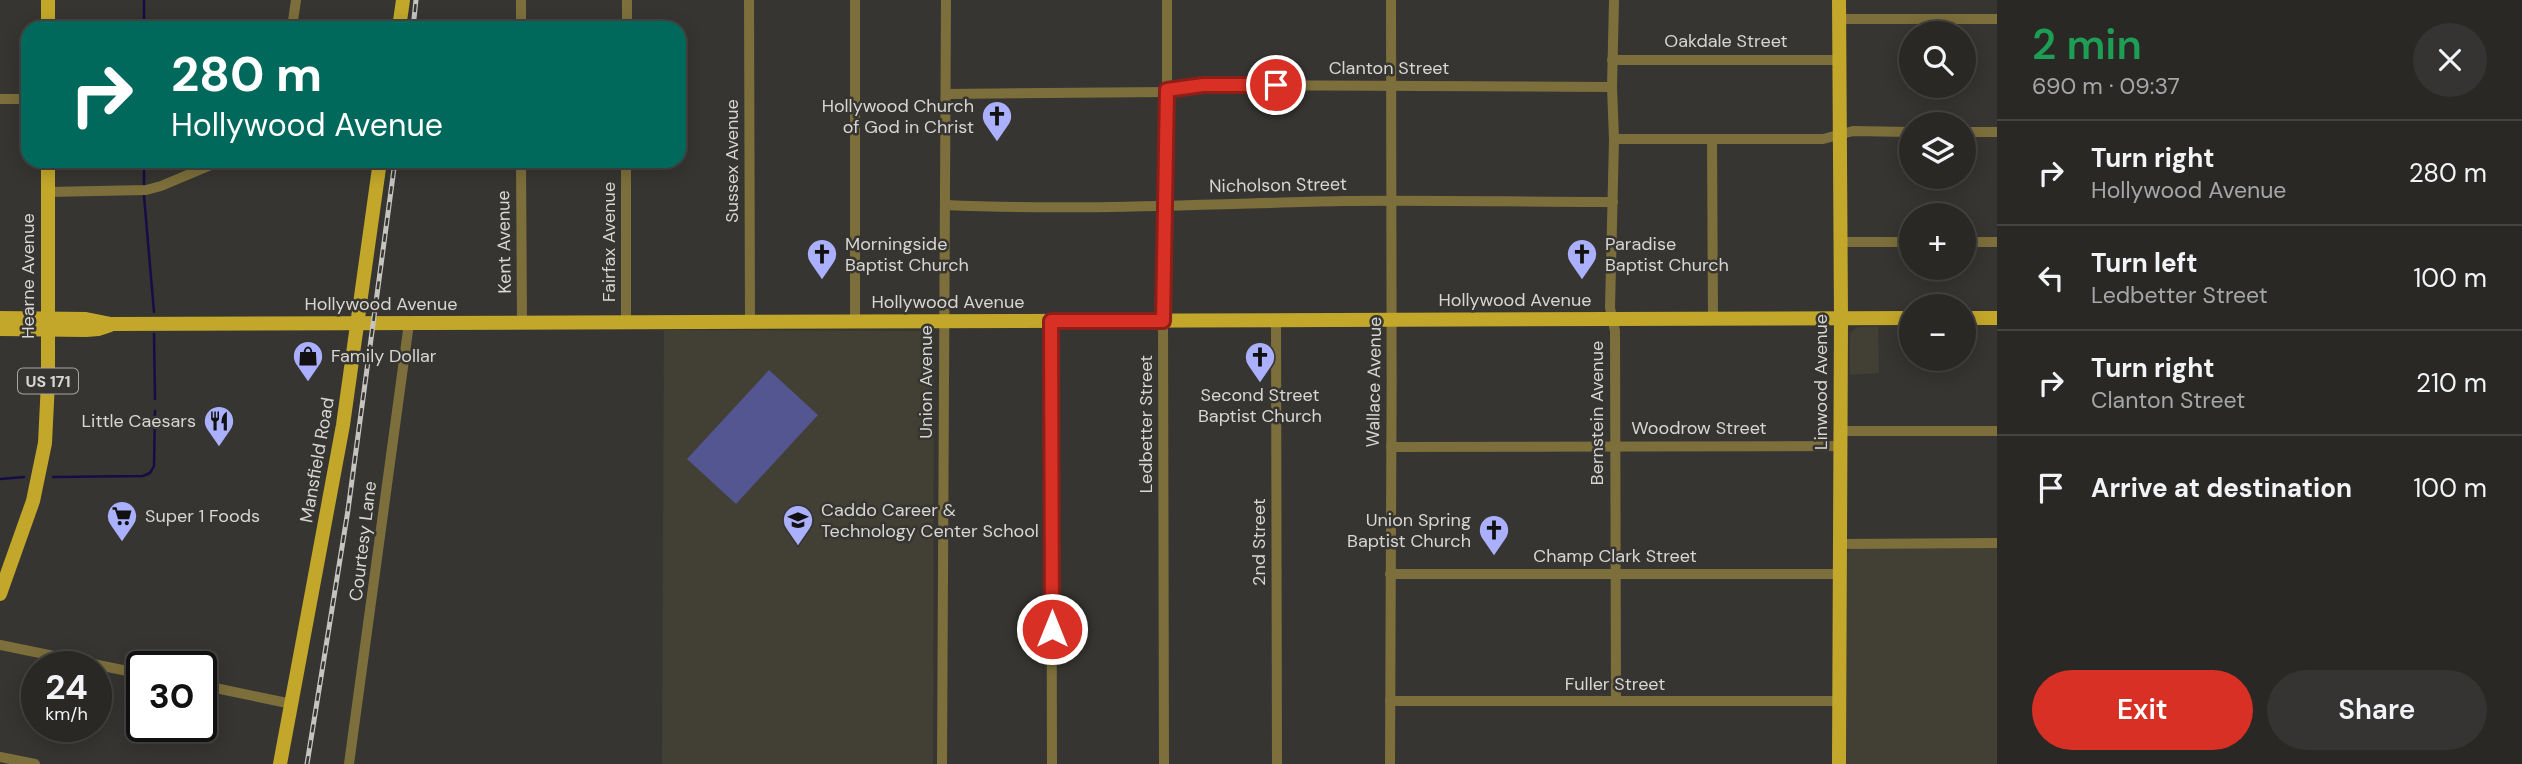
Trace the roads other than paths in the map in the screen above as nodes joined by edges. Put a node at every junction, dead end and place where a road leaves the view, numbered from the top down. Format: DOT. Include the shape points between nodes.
graph roads {
  1 [pos="48,0"];
  2 [pos="296,0"];
  3 [pos="403,0"];
  4 [pos="521,0"];
  5 [pos="626,0"];
  6 [pos="749,0"];
  7 [pos="855,0"];
  8 [pos="946,0"];
  9 [pos="1167,0"];
  10 [pos="1391,0"];
  11 [pos="1614,0"];
  12 [pos="1839,0"];
  13 [pos="1839,19"];
  14 [pos="1997,19"];
  15 [pos="48,21"];
  16 [pos="293,21"];
  17 [pos="400,21"];
  18 [pos="521,21"];
  19 [pos="626,21"];
  20 [pos="1612,60"];
  21 [pos="1839,60"];
  22 [pos="1391,87"];
  23 [pos="1612,87"];
  24 [pos="1167,91"];
  25 [pos="947,94"];
  26 [pos="0,99"];
  27 [pos="21,99"];
  28 [pos="1899,132"];
  29 [pos="1976,132"];
  30 [pos="1997,132"];
  31 [pos="1839,136"];
  32 [pos="1614,139"];
  33 [pos="1712,140"];
  34 [pos="48,168"];
  35 [pos="204,168"];
  36 [pos="379,168"];
  37 [pos="521,168"];
  38 [pos="626,168"];
  39 [pos="48,192"];
  40 [pos="1392,202"];
  41 [pos="1613,202"];
  42 [pos="944,205"];
  43 [pos="1167,205"];
  44 [pos="1840,242"];
  45 [pos="1899,242"];
  46 [pos="1976,242"];
  47 [pos="1997,242"];
  48 [pos="0,318"];
  49 [pos="1713,318"];
  50 [pos="1841,318"];
  51 [pos="1899,318"];
  52 [pos="1976,318"];
  53 [pos="1997,318"];
  54 [pos="1611,319"];
  55 [pos="1276,320"];
  56 [pos="1392,320"];
  57 [pos="944,321"];
  58 [pos="1051,321"];
  59 [pos="1163,321"];
  60 [pos="750,322"];
  61 [pos="855,322"];
  62 [pos="358,323"];
  63 [pos="409,323"];
  64 [pos="522,323"];
  65 [pos="626,323"];
  66 [pos="47,324"];
  67 [pos="0,328"];
  68 [pos="1997,431"];
  69 [pos="1840,438"];
  70 [pos="1391,446"];
  71 [pos="1615,446"];
  72 [pos="1997,543"];
  73 [pos="1840,544"];
  74 [pos="1390,574"];
  75 [pos="1615,574"];
  76 [pos="1840,574"];
  77 [pos="0,594"];
  78 [pos="0,645"];
  79 [pos="126,671"];
  80 [pos="217,688"];
  81 [pos="1390,701"];
  82 [pos="1616,701"];
  83 [pos="1840,701"];
  84 [pos="292,704"];
  85 [pos="0,757"];
  86 [pos="35,764"];
  87 [pos="280,764"];
  88 [pos="349,764"];
  89 [pos="942,764"];
  90 [pos="1052,764"];
  91 [pos="1164,764"];
  92 [pos="1277,764"];
  93 [pos="1390,764"];
  94 [pos="1839,764"];
  1 -- 15 [label="main road"];
  2 -- 16 [label="street"];
  3 -- 17 [label="main road"];
  4 -- 18 [label="street"];
  5 -- 19 [label="street"];
  6 -- 60 [label="street, Sussex Avenue"];
  7 -- 61 [label="street"];
  8 -- 25 [label="street, Union Avenue"];
  9 -- 24 [label="street, Ledbetter Street"];
  10 -- 22 [label="street, Wallace Avenue"];
  11 -- 20 [label="street, Bernstein Avenue"];
  12 -- 13 [label="main road, Linwood Avenue"];
  13 -- 14 [label="street"];
  13 -- 21 [label="main road, Linwood Avenue"];
  20 -- 21 [label="street, Oakdale Street"];
  20 -- 23 [label="street, Bernstein Avenue"];
  21 -- 31 [label="main road, Linwood Avenue"];
  22 -- 23 [label="street, Clanton Street"];
  22 -- 24 [label="street, Clanton Street" via="1203,85"];
  22 -- 40 [label="street, Wallace Avenue"];
  23 -- 32 [label="street, Bernstein Avenue"];
  24 -- 25 [label="street, Clanton Street"];
  24 -- 43 [label="street, Ledbetter Street"];
  25 -- 42 [label="street, Union Avenue"];
  26 -- 27 [label="street"];
  28 -- 31 [label="street" via="1853,131"];
  29 -- 30 [label="street"];
  31 -- 33 [label="street"];
  31 -- 44 [label="main road, Linwood Avenue"];
  32 -- 33 [label="street"];
  32 -- 41 [label="street, Bernstein Avenue"];
  33 -- 49 [label="street"];
  34 -- 39 [label="main road, Hearne Avenue / US 171"];
  35 -- 39 [label="street" via="146,190"];
  36 -- 62 [label="main road, Mansfield Road"];
  37 -- 64 [label="street, Kent Avenue"];
  38 -- 65 [label="street, Fairfax Avenue"];
  39 -- 66 [label="main road, Hearne Avenue / US 171"];
  40 -- 41 [label="street, Nicholson Street"];
  40 -- 43 [label="street, Nicholson Street"];
  40 -- 56 [label="street, Wallace Avenue"];
  41 -- 54 [label="street, Bernstein Avenue"];
  42 -- 43 [label="street, Nicholson Street"];
  42 -- 57 [label="street, Union Avenue"];
  43 -- 59 [label="street, Ledbetter Street"];
  44 -- 45 [label="street"];
  44 -- 50 [label="main road, Linwood Avenue"];
  46 -- 47 [label="street"];
  48 -- 66 [label="main road, Hollywood Avenue"];
  49 -- 50 [label="main road, Hollywood Avenue"];
  49 -- 54 [label="main road, Hollywood Avenue"];
  50 -- 51 [label="main road, Hollywood Avenue"];
  50 -- 69 [label="main road, Linwood Avenue"];
  52 -- 53 [label="main road"];
  54 -- 56 [label="main road, Hollywood Avenue"];
  54 -- 71 [label="street, Bernstein Avenue" via="1615,331"];
  55 -- 56 [label="main road, Hollywood Avenue"];
  55 -- 59 [label="main road, Hollywood Avenue"];
  55 -- 92 [label="street, 2nd Street"];
  56 -- 70 [label="street, Wallace Avenue"];
  57 -- 58 [label="main road, Hollywood Avenue"];
  57 -- 61 [label="main road, Hollywood Avenue"];
  57 -- 89 [label="street, Union Avenue"];
  58 -- 59 [label="main road, Hollywood Avenue"];
  58 -- 90 [label="street"];
  59 -- 91 [label="street, Ledbetter Street"];
  60 -- 61 [label="main road, Hollywood Avenue"];
  60 -- 65 [label="main road, Hollywood Avenue"];
  62 -- 63 [label="main road, Hollywood Avenue"];
  62 -- 66 [label="main road, Hollywood Avenue" via="111,324 86,319"];
  62 -- 84 [label="main road, Mansfield Road"];
  63 -- 64 [label="main road, Hollywood Avenue"];
  63 -- 88 [label="street, Courtesy Lane"];
  64 -- 65 [label="main road, Hollywood Avenue"];
  66 -- 67 [label="main road, Hollywood Avenue"];
  66 -- 77 [label="main road, Hearne Avenue / US 171" via="47,419 38,486"];
  68 -- 69 [label="street, Woodrow Street"];
  69 -- 71 [label="street, Woodrow Street"];
  69 -- 73 [label="main road, Linwood Avenue"];
  70 -- 71 [label="street, Woodrow Street"];
  70 -- 74 [label="street, Wallace Avenue"];
  71 -- 75 [label="street, Bernstein Avenue"];
  72 -- 73 [label="street"];
  73 -- 76 [label="main road, Linwood Avenue"];
  74 -- 75 [label="street, Champ Clark Street"];
  74 -- 81 [label="street, Wallace Avenue"];
  75 -- 76 [label="street, Champ Clark Street"];
  75 -- 82 [label="street, Bernstein Avenue"];
  76 -- 83 [label="main road, Linwood Avenue"];
  78 -- 79 [label="street"];
  80 -- 84 [label="street"];
  81 -- 82 [label="street, Fuller Street"];
  81 -- 93 [label="street, Wallace Avenue"];
  82 -- 83 [label="street, Fuller Street"];
  83 -- 94 [label="main road, Linwood Avenue"];
  84 -- 87 [label="main road, Mansfield Road"];
  85 -- 86 [label="street"];
}
